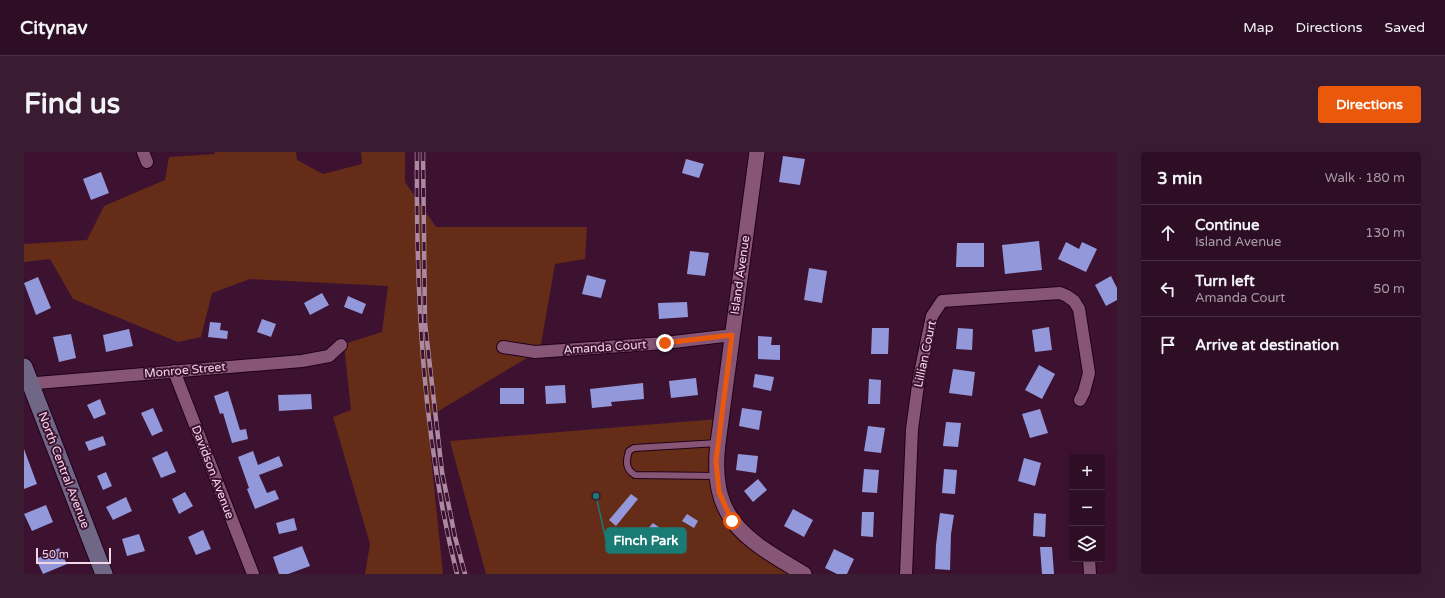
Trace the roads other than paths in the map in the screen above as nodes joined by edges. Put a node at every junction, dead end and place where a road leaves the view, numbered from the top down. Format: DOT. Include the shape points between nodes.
graph roads {
  1 [pos="757,152"];
  2 [pos="732,335"];
  3 [pos="341,345"];
  4 [pos="503,347"];
  5 [pos="24,367"];
  6 [pos="174,371"];
  7 [pos="27,384"];
  8 [pos="1080,400"];
  9 [pos="718,443"];
  10 [pos="716,476"];
  11 [pos="1089,562"];
  12 [pos="104,574"];
  13 [pos="253,574"];
  14 [pos="804,574"];
  15 [pos="906,574"];
  16 [pos="1090,574"];
  1 -- 2 [label="street, Island Avenue"];
  2 -- 4 [label="street, Amanda Court" via="665,343 535,352"];
  2 -- 9 [label="street, Island Avenue"];
  3 -- 6 [label="street, Monroe Street" via="329,356"];
  5 -- 7 [label="main road, North Central Avenue"];
  6 -- 7 [label="street, Monroe Street"];
  6 -- 13 [label="street, Davidson Avenue"];
  7 -- 12 [label="main road, North Central Avenue"];
  8 -- 15 [label="street, Lillian Court" via="1088,373 1079,309 1067,296 1060,293 942,301 932,316 912,429"];
  9 -- 10 [label="street, Island Avenue"];
  9 -- 10 [label="lane" via="634,448 630,451 626,465 635,476"];
  10 -- 14 [label="street, Island Avenue" via="725,508 742,533 764,550"];
  11 -- 16 [label="street"];
}
